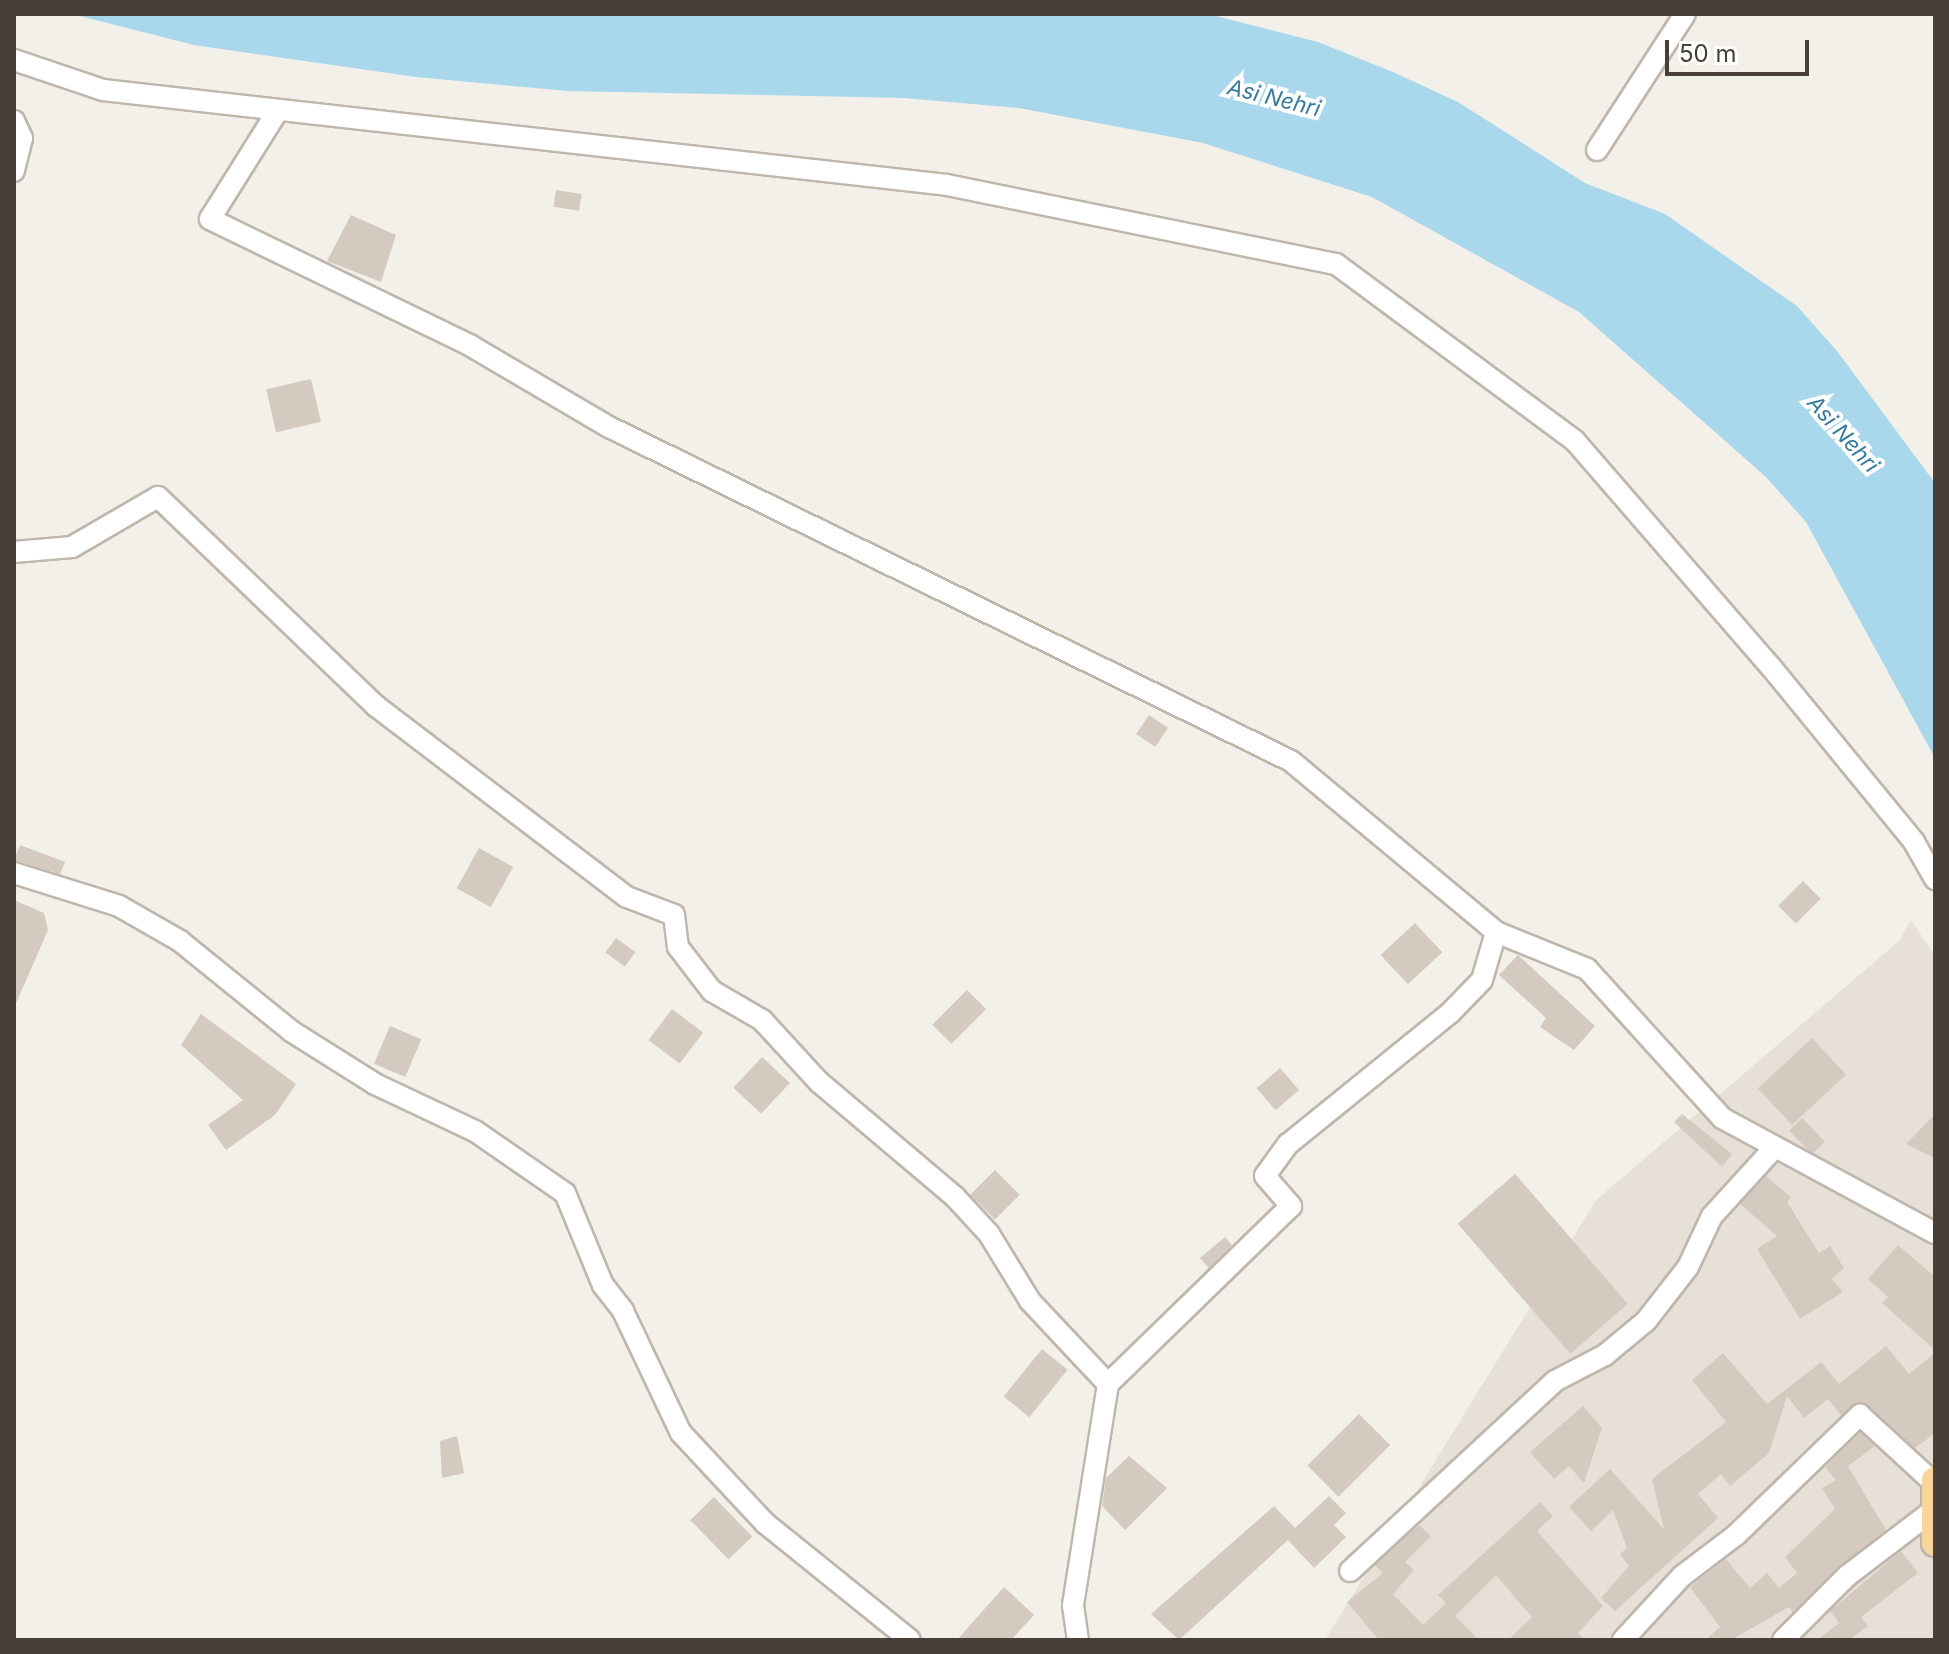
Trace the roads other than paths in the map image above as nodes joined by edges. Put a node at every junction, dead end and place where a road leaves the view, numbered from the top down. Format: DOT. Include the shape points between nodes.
graph roads {
  1 [pos="1685,14"];
  2 [pos="14,60"];
  3 [pos="277,112"];
  4 [pos="14,121"];
  5 [pos="1597,150"];
  6 [pos="14,171"];
  7 [pos="14,552"];
  8 [pos="14,873"];
  9 [pos="1935,879"];
  10 [pos="1496,932"];
  11 [pos="1775,1147"];
  12 [pos="1935,1233"];
  13 [pos="1108,1384"];
  14 [pos="1934,1482"];
  15 [pos="1931,1512"];
  16 [pos="1935,1543"];
  17 [pos="1350,1571"];
  18 [pos="910,1640"];
  19 [pos="1078,1640"];
  20 [pos="1623,1640"];
  21 [pos="1783,1640"];
  1 -- 5 [label="street"];
  2 -- 3 [label="street" via="103,90"];
  3 -- 9 [label="street" via="947,185 1336,264 1575,441 1790,691 1914,842"];
  3 -- 10 [label="street" via="210,219 471,346 611,428 1291,761"];
  4 -- 6 [label="street" via="22,138"];
  7 -- 13 [label="street" via="72,547 158,497 376,706 627,897 674,915 678,947 712,991 762,1020 819,1082 955,1197 989,1234 1030,1301"];
  8 -- 18 [label="street" via="119,906 180,941 291,1031 375,1084 475,1131 565,1193 603,1285 623,1311 681,1433 765,1523"];
  10 -- 11 [label="street" via="1587,969 1722,1118"];
  10 -- 13 [label="street" via="1482,980 1450,1013 1288,1144 1265,1176 1291,1206"];
  11 -- 12 [label="street"];
  11 -- 17 [label="street" via="1712,1216 1688,1267 1646,1321 1605,1355 1555,1381"];
  13 -- 19 [label="street" via="1077,1564"];
  14 -- 15 [label="main road"];
  14 -- 20 [label="street" via="1860,1415 1736,1535 1682,1576"];
  15 -- 16 [label="main road"];
  15 -- 21 [label="street" via="1847,1576"];
}
